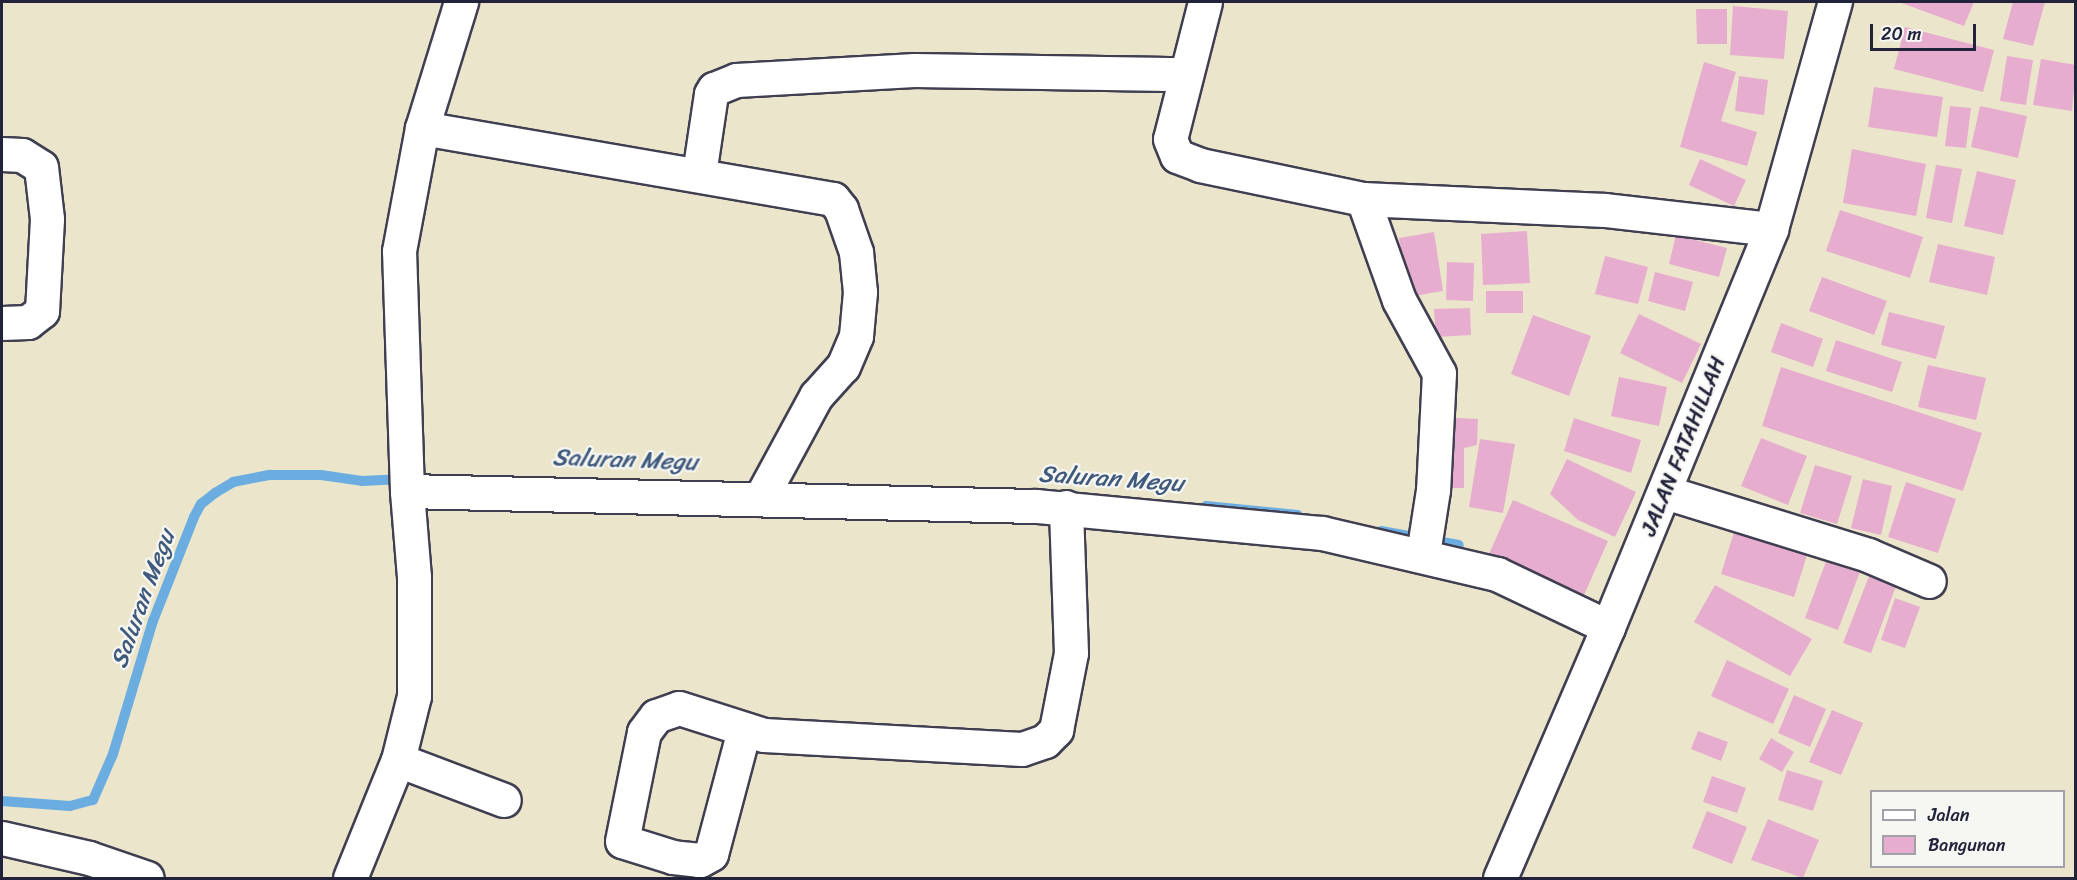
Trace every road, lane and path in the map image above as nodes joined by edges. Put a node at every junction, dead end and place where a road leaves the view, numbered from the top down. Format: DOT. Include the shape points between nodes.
graph roads {
  1 [pos="461,2"];
  2 [pos="1206,2"];
  3 [pos="1835,2"];
  4 [pos="1184,74"];
  5 [pos="422,128"];
  6 [pos="2,154"];
  7 [pos="699,174"];
  8 [pos="1363,199"];
  9 [pos="1771,229"];
  10 [pos="2,323"];
  11 [pos="407,484"];
  12 [pos="766,486"];
  13 [pos="1665,492"];
  14 [pos="1066,507"];
  15 [pos="1424,543"];
  16 [pos="1929,581"];
  17 [pos="1608,627"];
  18 [pos="744,730"];
  19 [pos="398,760"];
  20 [pos="504,800"];
  21 [pos="2,838"];
  22 [pos="147,879"];
  23 [pos="350,879"];
  24 [pos="1500,879"];
  1 -- 5 [label="street"];
  2 -- 4 [label="street" via="1198,40"];
  3 -- 9 [label="street, JALAN FATAHILLAH"];
  4 -- 7 [label="street" via="915,70 736,80 714,88"];
  4 -- 8 [label="street" via="1170,139 1177,156 1200,165"];
  5 -- 7 [label="street"];
  5 -- 11 [label="street" via="399,251"];
  6 -- 10 [label="street" via="22,155 41,167 46,219 42,311 28,322"];
  7 -- 12 [label="street" via="833,199 841,209 855,252 860,292 855,336 843,366 816,396"];
  8 -- 9 [label="street" via="1605,210"];
  8 -- 15 [label="street" via="1399,300 1439,373 1433,490"];
  9 -- 13 [label="street, JALAN FATAHILLAH"];
  11 -- 12 [label="street"];
  11 -- 19 [label="street" via="416,641 414,696"];
  12 -- 14 [label="street"];
  13 -- 16 [label="street" via="1868,555"];
  13 -- 17 [label="street, JALAN FATAHILLAH"];
  14 -- 15 [label="street"];
  14 -- 18 [label="street" via="1071,653 1056,730 1045,741 1022,750 764,735"];
  15 -- 17 [label="street"];
  17 -- 24 [label="street, JALAN FATAHILLAH"];
  18 -- 18 [label="street" via="679,708 656,716 640,744 622,841 673,857 700,860 711,854"];
  19 -- 20 [label="street"];
  19 -- 23 [label="street"];
  21 -- 22 [label="street" via="89,858"];
}
